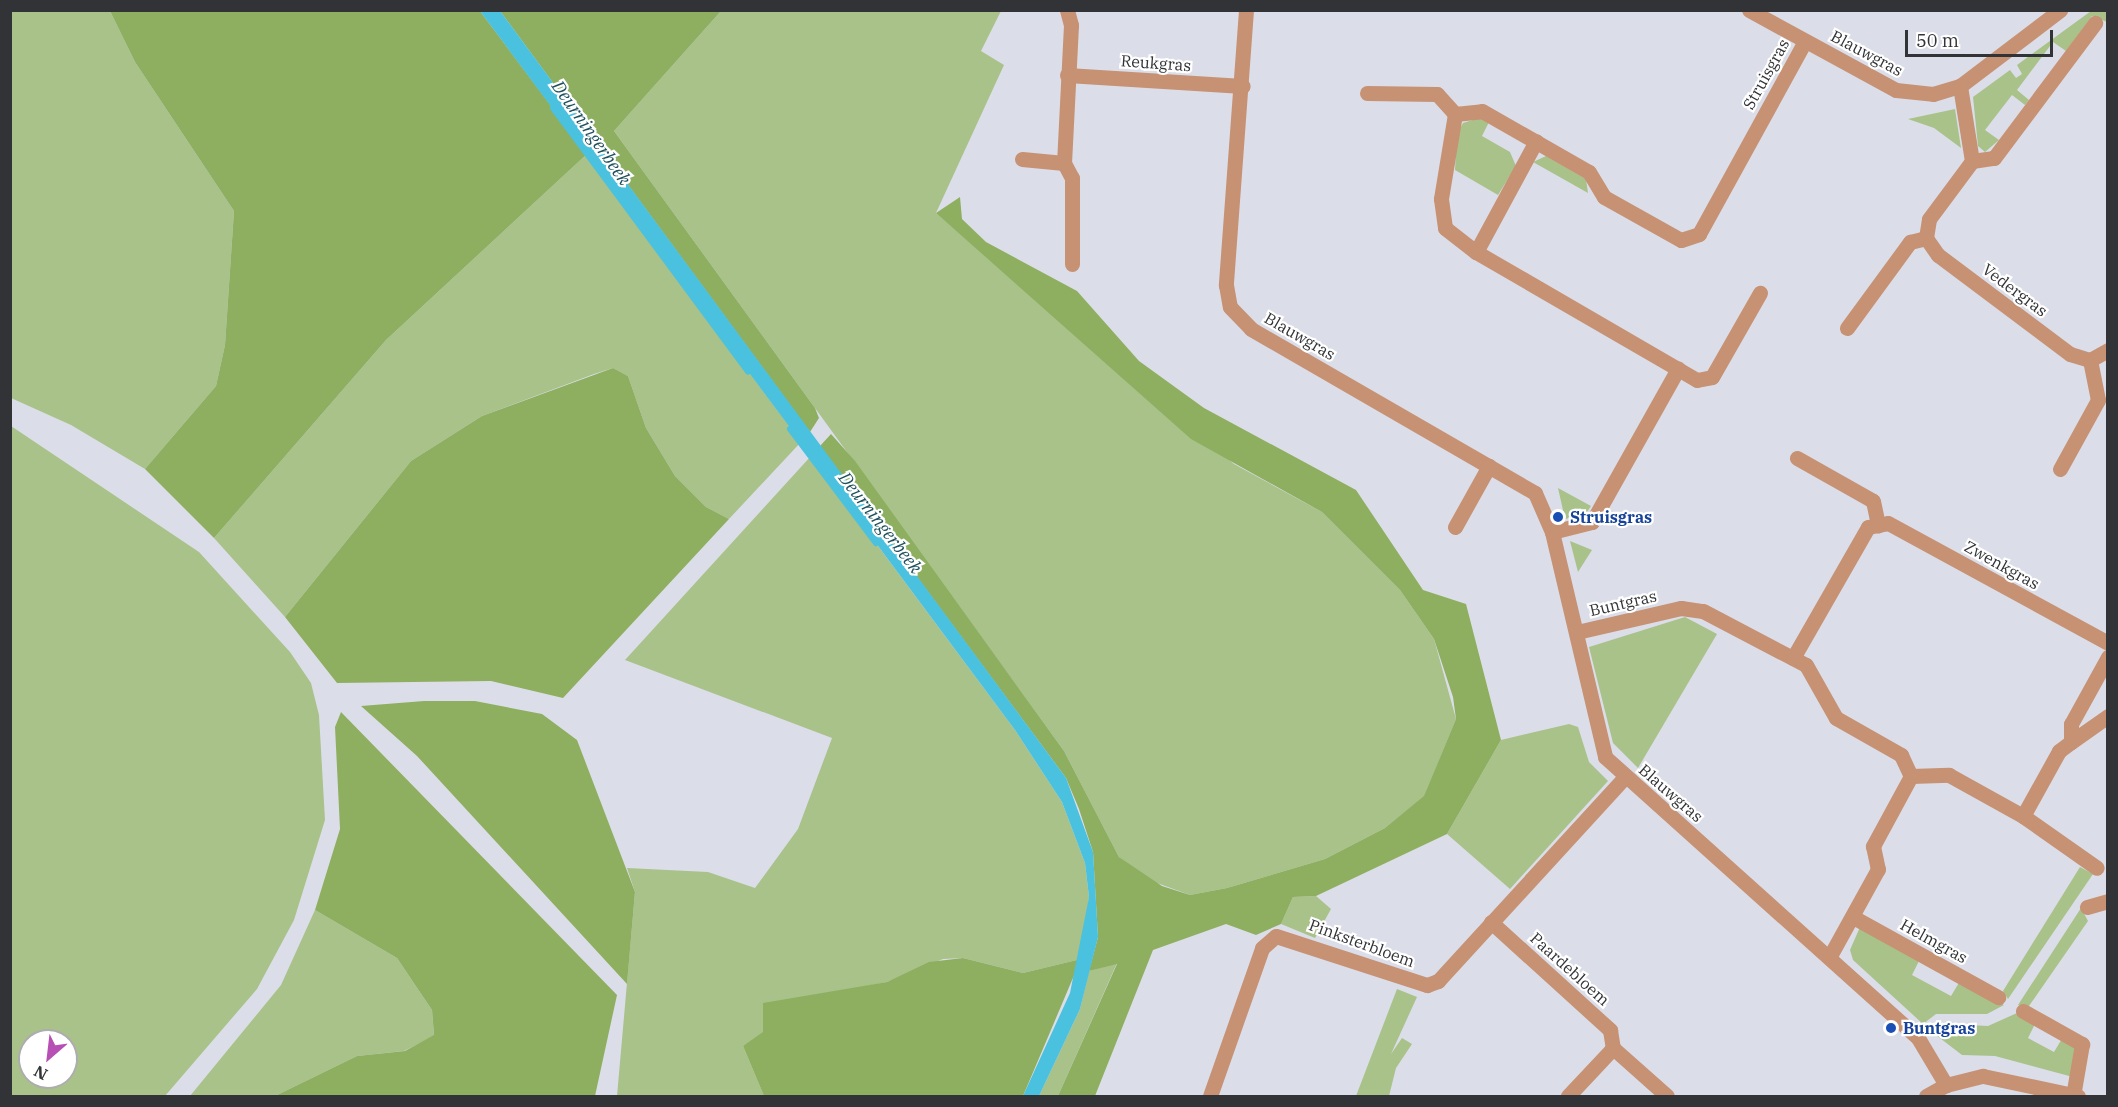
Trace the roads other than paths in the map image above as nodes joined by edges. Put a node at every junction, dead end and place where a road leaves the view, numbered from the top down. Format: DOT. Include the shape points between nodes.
graph roads {
  1 [pos="1067,10"];
  2 [pos="1246,10"];
  3 [pos="1749,10"];
  4 [pos="2053,12"];
  5 [pos="2095,23"];
  6 [pos="1805,41"];
  7 [pos="1067,75"];
  8 [pos="1243,86"];
  9 [pos="1960,86"];
  10 [pos="1367,93"];
  11 [pos="1455,114"];
  12 [pos="1536,141"];
  13 [pos="1022,159"];
  14 [pos="1972,161"];
  15 [pos="1064,163"];
  16 [pos="1926,238"];
  17 [pos="1476,252"];
  18 [pos="1072,264"];
  19 [pos="1760,293"];
  20 [pos="1847,328"];
  21 [pos="2108,350"];
  22 [pos="2090,360"];
  23 [pos="1678,369"];
  24 [pos="1797,458"];
  25 [pos="1490,466"];
  26 [pos="2060,469"];
  27 [pos="1878,525"];
  28 [pos="1455,527"];
  29 [pos="1552,532"];
  30 [pos="1577,632"];
  31 [pos="2108,643"];
  32 [pos="2108,657"];
  33 [pos="1793,658"];
  34 [pos="2108,716"];
  35 [pos="2071,742"];
  36 [pos="1911,776"];
  37 [pos="1625,777"];
  38 [pos="2023,816"];
  39 [pos="2097,868"];
  40 [pos="2108,901"];
  41 [pos="2087,907"];
  42 [pos="1853,916"];
  43 [pos="1491,922"];
  44 [pos="1830,956"];
  45 [pos="1998,997"];
  46 [pos="2023,1011"];
  47 [pos="1613,1048"];
  48 [pos="1946,1084"];
  49 [pos="1214,1095"];
  50 [pos="1568,1096"];
  51 [pos="1667,1096"];
  52 [pos="1926,1096"];
  53 [pos="2075,1096"];
  1 -- 7 [label="street"];
  2 -- 8 [label="street, Blauwgras"];
  3 -- 6 [label="street, Blauwgras"];
  4 -- 9 [label="street, Blauwgras"];
  5 -- 14 [label="street" via="1994,158"];
  6 -- 9 [label="street, Blauwgras" via="1896,90 1933,94"];
  6 -- 12 [label="street, Struisgras" via="1696,235 1680,240 1604,196 1589,172"];
  7 -- 8 [label="street, Reukgras"];
  7 -- 15 [label="street"];
  8 -- 25 [label="street, Blauwgras" via="1226,285 1230,307 1251,329"];
  9 -- 14 [label="street"];
  10 -- 11 [label="street" via="1437,94"];
  11 -- 12 [label="street, Struisgras" via="1482,111"];
  11 -- 17 [label="street" via="1442,189 1445,228"];
  12 -- 17 [label="street"];
  13 -- 15 [label="street"];
  14 -- 16 [label="street" via="1929,219"];
  15 -- 18 [label="street" via="1072,178"];
  16 -- 20 [label="street" via="1910,243"];
  16 -- 22 [label="street, Vedergras" via="1938,255 2070,354"];
  17 -- 23 [label="street"];
  19 -- 23 [label="street" via="1712,377 1697,380"];
  21 -- 22 [label="street"];
  22 -- 26 [label="street" via="2098,400"];
  23 -- 29 [label="street" via="1592,522"];
  24 -- 27 [label="street" via="1873,501"];
  25 -- 28 [label="street"];
  25 -- 29 [label="street, Blauwgras" via="1535,493"];
  27 -- 31 [label="street, Zwenkgras" via="1888,523"];
  27 -- 33 [label="street" via="1868,527"];
  29 -- 30 [label="street, Blauwgras"];
  30 -- 33 [label="street, Buntgras" via="1693,607"];
  30 -- 37 [label="street, Blauwgras" via="1598,743"];
  32 -- 35 [label="street" via="2071,724"];
  33 -- 36 [label="street, Buntgras" via="1806,665 1836,718 1900,755"];
  34 -- 35 [label="street"];
  35 -- 38 [label="street" via="2059,751"];
  36 -- 38 [label="street" via="1949,775"];
  36 -- 42 [label="street" via="1873,846 1878,869"];
  37 -- 43 [label="street, Pinksterbloem"];
  37 -- 44 [label="street, Blauwgras"];
  38 -- 39 [label="street"];
  40 -- 41 [label="street"];
  42 -- 44 [label="street"];
  42 -- 45 [label="street, Helmgras"];
  43 -- 47 [label="street, Paardebloem" via="1610,1030"];
  43 -- 49 [label="street, Pinksterbloem" via="1427,985 1276,936 1262,948"];
  44 -- 48 [label="street, Blauwgras" via="1918,1038"];
  46 -- 53 [label="street" via="2082,1044"];
  47 -- 50 [label="street"];
  47 -- 51 [label="street, Paardebloem"];
  48 -- 52 [label="street"];
  48 -- 53 [label="street" via="1983,1076"];
}
